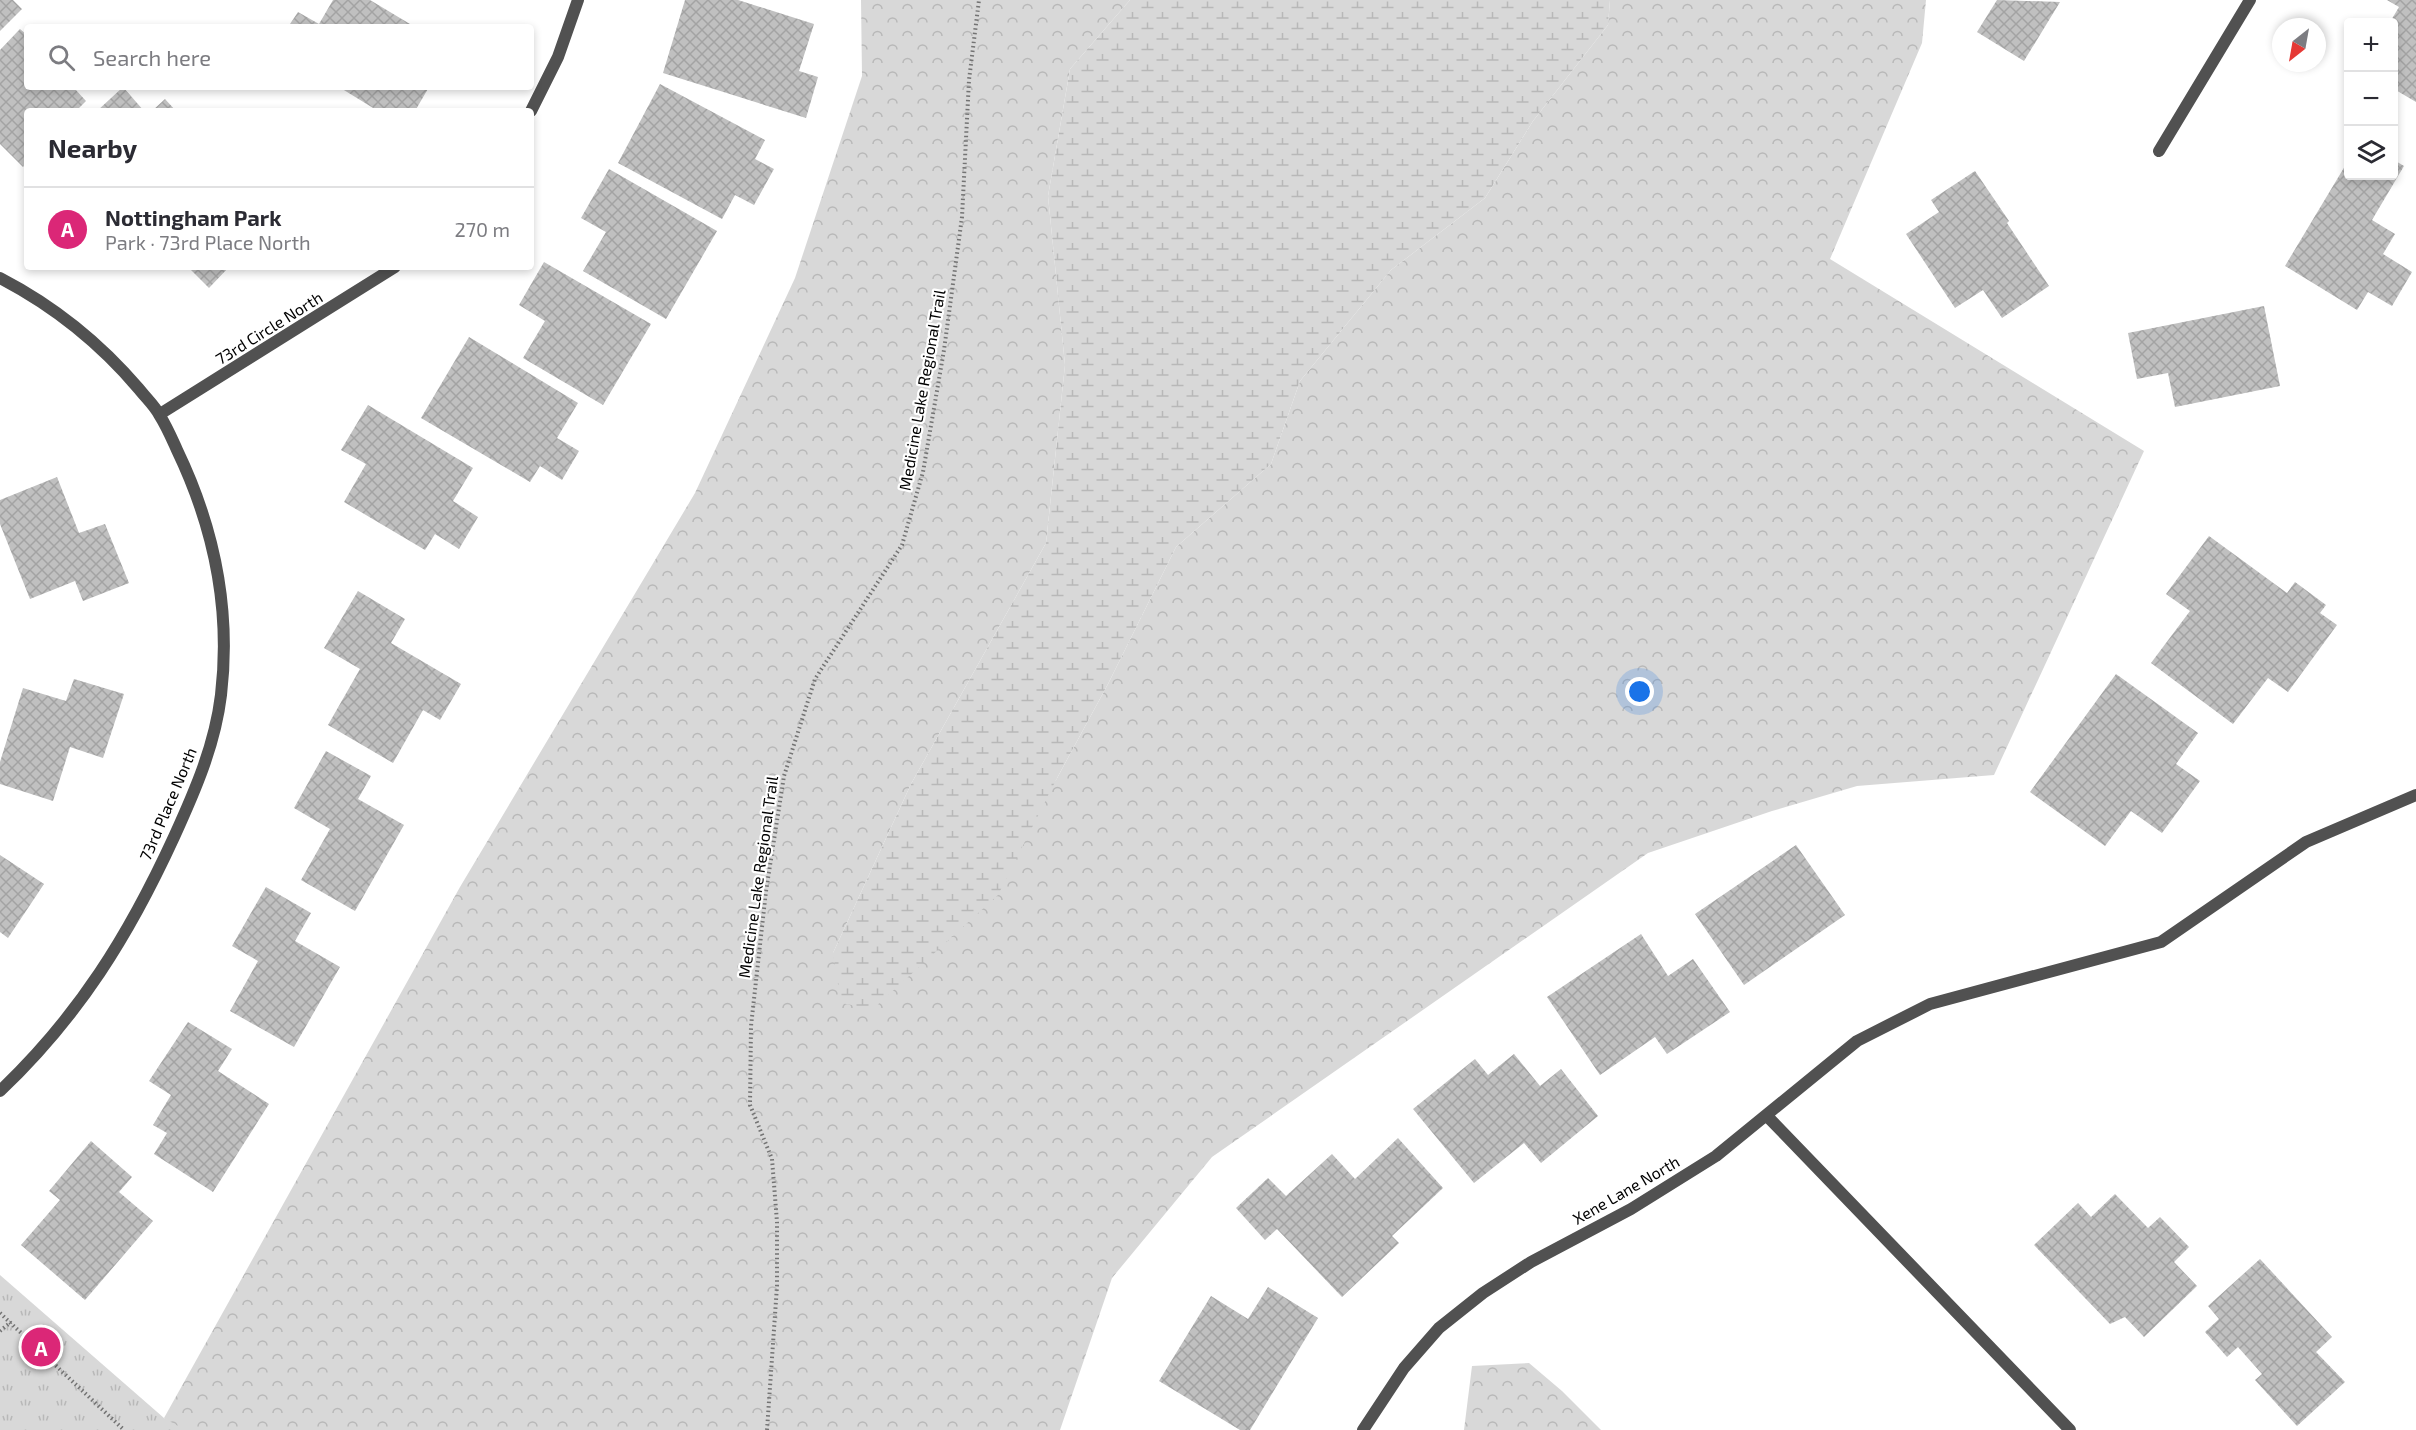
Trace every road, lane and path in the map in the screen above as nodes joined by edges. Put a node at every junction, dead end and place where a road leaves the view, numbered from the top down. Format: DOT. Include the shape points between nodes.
graph roads {
  1 [pos="578,0"];
  2 [pos="978,0"];
  3 [pos="2250,0"];
  4 [pos="532,108"];
  5 [pos="2159,151"];
  6 [pos="390,270"];
  7 [pos="0,278"];
  8 [pos="160,414"];
  9 [pos="2416,795"];
  10 [pos="0,1091"];
  11 [pos="1767,1116"];
  12 [pos="0,1313"];
  13 [pos="11,1322"];
  14 [pos="0,1331"];
  15 [pos="124,1430"];
  16 [pos="767,1430"];
  17 [pos="1363,1430"];
  18 [pos="2070,1430"];
  1 -- 4 [label="street" via="558,57"];
  2 -- 16 [label="path, Medicine Lake Regional Trail" via="969,80 962,217 923,472 902,545 815,679 784,776 766,891 751,1026 750,1105 772,1159 777,1222 777,1286"];
  3 -- 5 [label="street"];
  6 -- 8 [label="street, 73rd Circle North"];
  7 -- 8 [label="street, 73rd Place North" via="76,326 120,367"];
  8 -- 10 [label="street, 73rd Place North" via="190,477 209,530 221,587 221,695 210,748 168,850 98,977 60,1029"];
  9 -- 11 [label="street, Xene Lane North" via="2306,842 2161,942 1930,1004 1857,1041"];
  11 -- 17 [label="street, Xene Lane North" via="1716,1156 1483,1293 1439,1328 1404,1368"];
  11 -- 18 [label="street"];
  12 -- 13 [label="path"];
  13 -- 14 [label="path"];
  13 -- 15 [label="path"];
}
